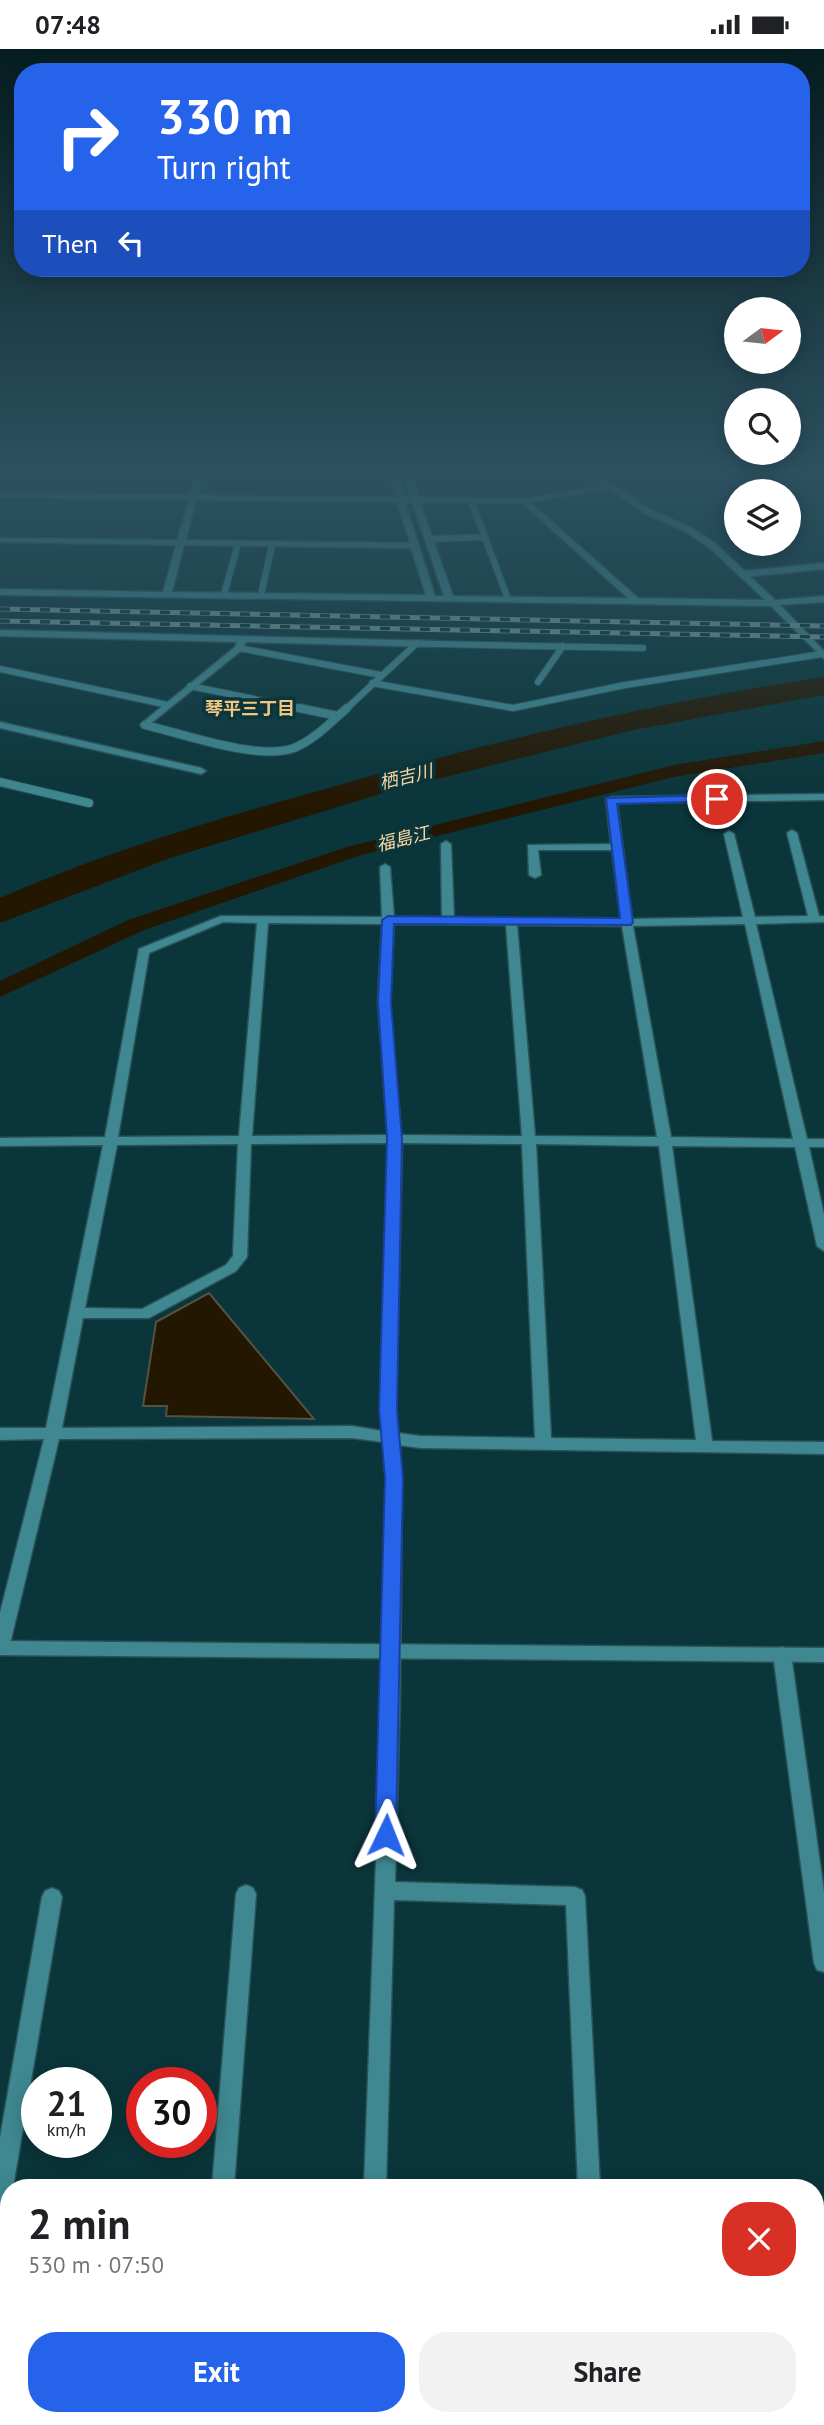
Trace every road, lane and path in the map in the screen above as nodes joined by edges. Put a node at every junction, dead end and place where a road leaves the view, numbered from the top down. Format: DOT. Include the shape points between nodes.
graph roads {
  1 [pos="170,583"];
  2 [pos="227,583"];
  3 [pos="264,583"];
  4 [pos="426,583"];
  5 [pos="444,583"];
  6 [pos="502,583"];
  7 [pos="616,583"];
  8 [pos="754,583"];
  9 [pos="0,592"];
  10 [pos="167,593"];
  11 [pos="224,594"];
  12 [pos="261,595"];
  13 [pos="431,598"];
  14 [pos="449,598"];
  15 [pos="508,599"];
  16 [pos="824,599"];
  17 [pos="636,601"];
  18 [pos="773,603"];
  19 [pos="0,633"];
  20 [pos="241,643"];
  21 [pos="417,643"];
  22 [pos="437,644"];
  23 [pos="563,646"];
  24 [pos="642,648"];
  25 [pos="823,655"];
  26 [pos="0,669"];
  27 [pos="381,675"];
  28 [pos="538,682"];
  29 [pos="372,683"];
  30 [pos="190,686"];
  31 [pos="168,705"];
  32 [pos="338,716"];
  33 [pos="145,725"];
  34 [pos="0,726"];
  35 [pos="201,771"];
  36 [pos="0,782"];
  37 [pos="824,797"];
  38 [pos="89,803"];
  39 [pos="792,833"];
  40 [pos="729,834"];
  41 [pos="446,844"];
  42 [pos="618,847"];
  43 [pos="385,867"];
  44 [pos="535,875"];
  45 [pos="263,919"];
  46 [pos="819,919"];
  47 [pos="388,920"];
  48 [pos="447,921"];
  49 [pos="511,921"];
  50 [pos="750,921"];
  51 [pos="627,922"];
  52 [pos="245,1139"];
  53 [pos="395,1139"];
  54 [pos="110,1141"];
  55 [pos="0,1142"];
  56 [pos="529,1142"];
  57 [pos="665,1143"];
  58 [pos="802,1143"];
  59 [pos="824,1143"];
  60 [pos="824,1246"];
  61 [pos="77,1313"];
  62 [pos="53,1433"];
  63 [pos="0,1434"];
  64 [pos="389,1437"];
  65 [pos="543,1444"];
  66 [pos="705,1446"];
  67 [pos="824,1448"];
  68 [pos="0,1648"];
  69 [pos="392,1650"];
  70 [pos="782,1654"];
  71 [pos="824,1655"];
  72 [pos="384,1891"];
  73 [pos="246,1894"];
  74 [pos="52,1897"];
  75 [pos="824,1963"];
  76 [pos="4,2179"];
  77 [pos="224,2179"];
  78 [pos="375,2179"];
  79 [pos="589,2179"];
  1 -- 10 [label="street"];
  2 -- 11 [label="lane"];
  3 -- 12 [label="lane"];
  4 -- 13 [label="street"];
  5 -- 14 [label="street"];
  6 -- 15 [label="lane"];
  7 -- 17 [label="street"];
  8 -- 18 [label="street"];
  9 -- 10 [label="street"];
  10 -- 11 [label="street"];
  11 -- 12 [label="street"];
  12 -- 13 [label="street"];
  13 -- 14 [label="street"];
  14 -- 15 [label="street"];
  15 -- 17 [label="street"];
  16 -- 18 [label="street"];
  17 -- 18 [label="street"];
  18 -- 25 [label="street"];
  19 -- 20 [label="street"];
  20 -- 21 [label="street"];
  20 -- 27 [label="lane"];
  20 -- 30 [label="street"];
  21 -- 22 [label="street"];
  21 -- 27 [label="lane"];
  22 -- 23 [label="lane"];
  23 -- 24 [label="lane"];
  23 -- 28 [label="lane"];
  25 -- 29 [label="lane" via="625,685 513,708"];
  26 -- 31 [label="lane"];
  27 -- 29 [label="lane"];
  29 -- 32 [label="lane"];
  30 -- 31 [label="street"];
  30 -- 32 [label="lane"];
  31 -- 33 [label="street"];
  32 -- 33 [label="lane" via="311,742 274,753"];
  34 -- 35 [label="street"];
  36 -- 38 [label="lane"];
  37 -- 42 [label="street" via="611,800"];
  39 -- 46 [label="street"];
  40 -- 50 [label="street"];
  41 -- 48 [label="street"];
  42 -- 44 [label="street" via="532,847"];
  42 -- 51 [label="street"];
  43 -- 47 [label="street"];
  45 -- 47 [label="street"];
  45 -- 52 [label="street"];
  45 -- 54 [label="street" via="221,919 144,951"];
  46 -- 50 [label="street"];
  47 -- 48 [label="street"];
  47 -- 53 [label="street" via="384,1002"];
  48 -- 49 [label="street"];
  49 -- 51 [label="street"];
  49 -- 56 [label="street"];
  50 -- 51 [label="street"];
  50 -- 58 [label="street"];
  51 -- 57 [label="street"];
  52 -- 53 [label="street"];
  52 -- 54 [label="street"];
  52 -- 61 [label="street" via="243,1251 237,1263 144,1314"];
  53 -- 56 [label="street"];
  53 -- 64 [label="street"];
  54 -- 55 [label="street"];
  54 -- 61 [label="street"];
  56 -- 57 [label="street"];
  56 -- 65 [label="street"];
  57 -- 58 [label="street"];
  57 -- 66 [label="street"];
  58 -- 59 [label="street"];
  58 -- 60 [label="street"];
  61 -- 62 [label="street"];
  62 -- 63 [label="street"];
  62 -- 64 [label="street" via="352,1432"];
  62 -- 68 [label="street"];
  64 -- 65 [label="street"];
  64 -- 69 [label="street" via="394,1478"];
  65 -- 66 [label="street"];
  66 -- 67 [label="street"];
  68 -- 69 [label="street"];
  69 -- 70 [label="street"];
  69 -- 72 [label="street"];
  70 -- 71 [label="street"];
  70 -- 75 [label="street"];
  72 -- 78 [label="street"];
  72 -- 79 [label="street" via="575,1896"];
  73 -- 77 [label="street"];
  74 -- 76 [label="street"];
}
